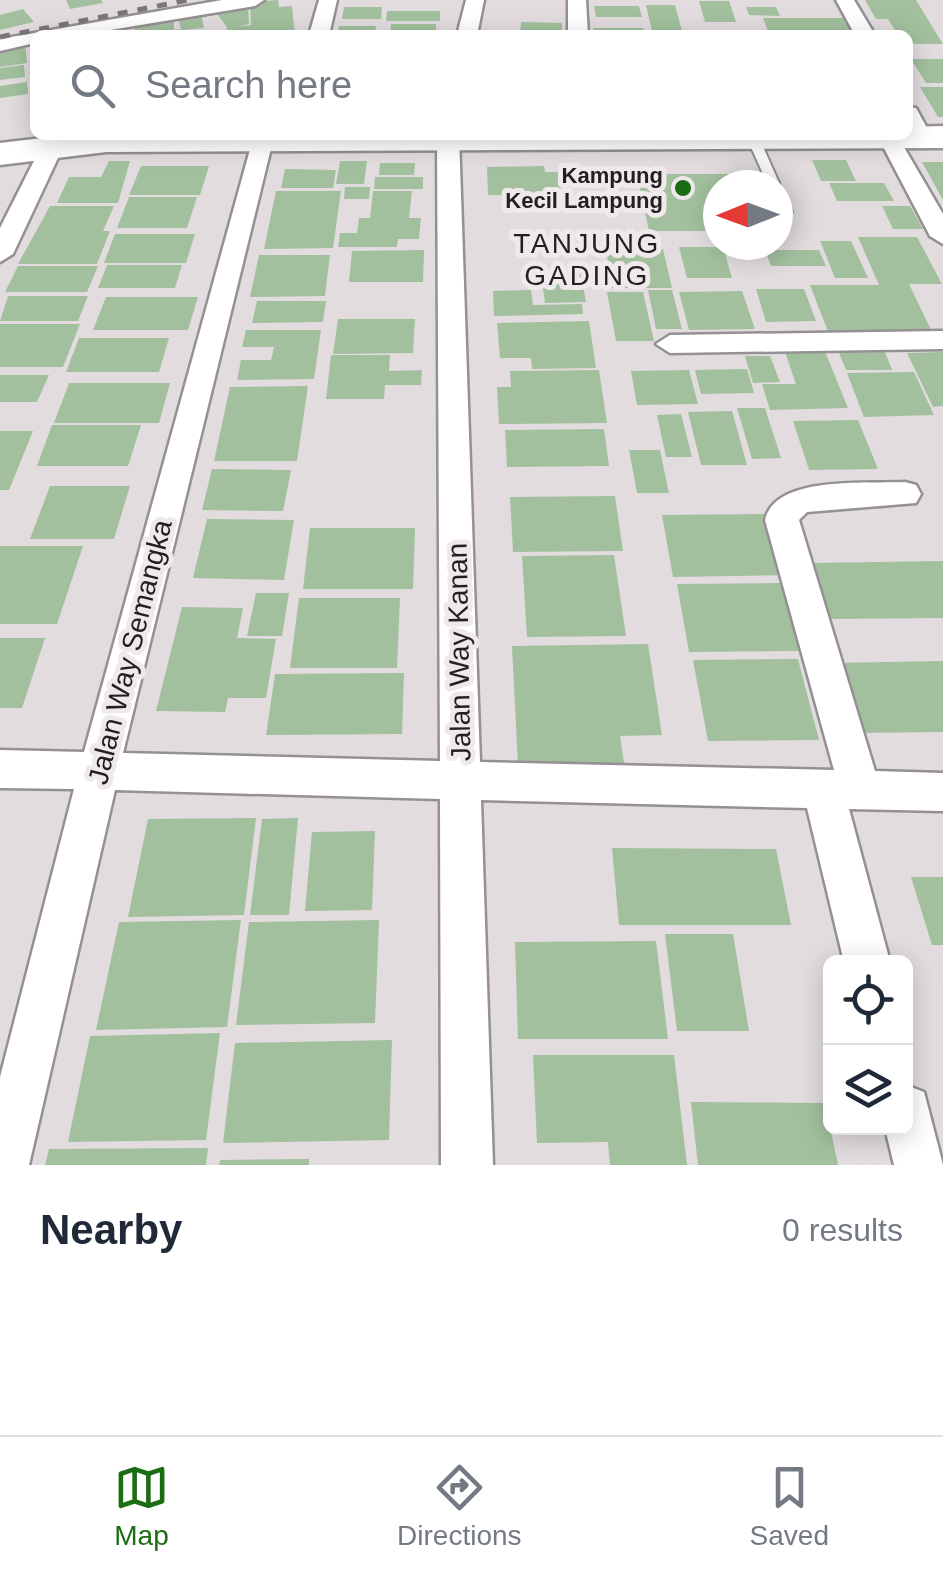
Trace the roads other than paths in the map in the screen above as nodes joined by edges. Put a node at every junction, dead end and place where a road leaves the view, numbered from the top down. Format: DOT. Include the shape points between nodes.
graph roads {
  1 [pos="255,0"];
  2 [pos="328,0"];
  3 [pos="475,0"];
  4 [pos="577,0"];
  5 [pos="845,0"];
  6 [pos="127,28"];
  7 [pos="320,30"];
  8 [pos="469,30"];
  9 [pos="578,30"];
  10 [pos="861,30"];
  11 [pos="30,38"];
  12 [pos="0,45"];
  13 [pos="915,131"];
  14 [pos="92,140"];
  15 [pos="282,140"];
  16 [pos="448,140"];
  17 [pos="755,140"];
  18 [pos="53,145"];
  19 [pos="0,154"];
  20 [pos="768,170"];
  21 [pos="943,236"];
  22 [pos="0,254"];
  23 [pos="943,340"];
  24 [pos="670,344"];
  25 [pos="905,494"];
  26 [pos="0,769"];
  27 [pos="99,771"];
  28 [pos="462,783"];
  29 [pos="842,790"];
  30 [pos="943,792"];
  31 [pos="867,955"];
  32 [pos="912,1135"];
  33 [pos="3,1165"];
  34 [pos="467,1165"];
  35 [pos="920,1165"];
  1 -- 6 [label="street"];
  2 -- 7 [label="street"];
  3 -- 8 [label="street"];
  4 -- 9 [label="street"];
  5 -- 10 [label="street"];
  11 -- 12 [label="street"];
  13 -- 21 [label="street"];
  14 -- 18 [label="main road"];
  15 -- 27 [label="street, Jalan Way Semangka"];
  16 -- 28 [label="street, Jalan Way Kanan"];
  17 -- 20 [label="lane"];
  18 -- 19 [label="main road"];
  18 -- 22 [label="street"];
  23 -- 24 [label="street"];
  25 -- 29 [label="street" via="800,500 784,510"];
  26 -- 27 [label="street"];
  27 -- 28 [label="street"];
  27 -- 33 [label="street, Jalan Way Semangka"];
  28 -- 29 [label="street"];
  28 -- 34 [label="street, Jalan Way Kanan"];
  29 -- 30 [label="street"];
  29 -- 31 [label="street"];
  32 -- 35 [label="street"];
}
